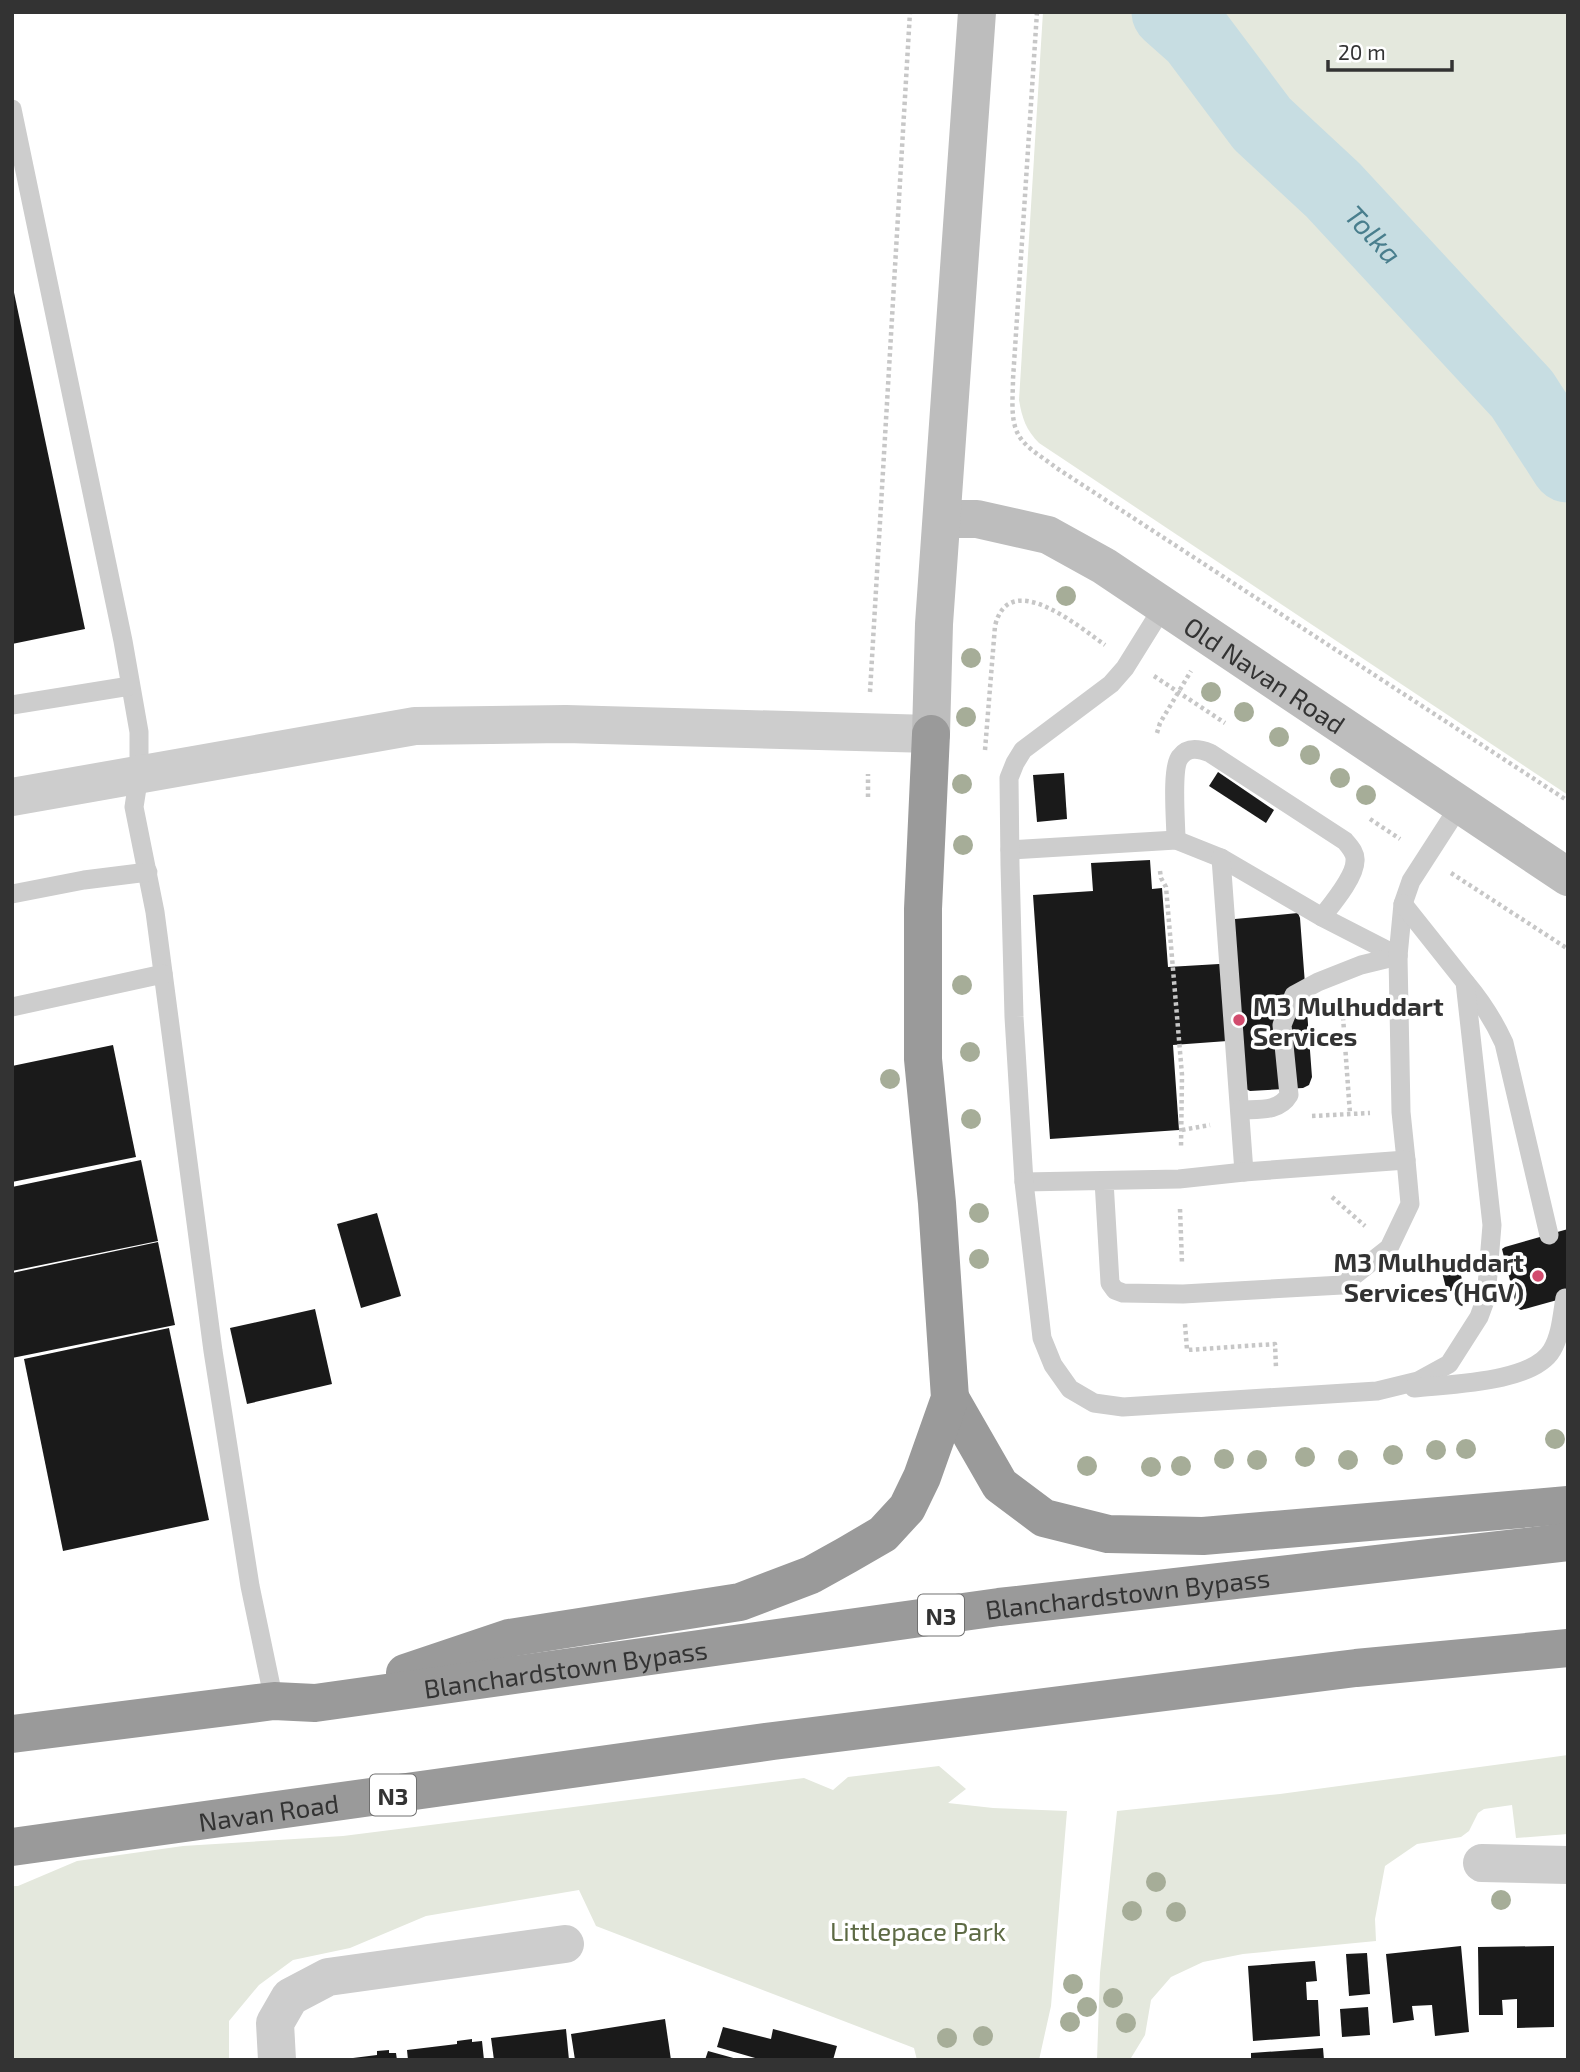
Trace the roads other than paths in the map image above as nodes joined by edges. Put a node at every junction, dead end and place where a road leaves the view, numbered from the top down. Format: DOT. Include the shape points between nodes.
graph roads {
  1 [pos="976,12"];
  2 [pos="12,108"];
  3 [pos="942,519"];
  4 [pos="1163,607"];
  5 [pos="130,686"];
  6 [pos="12,705"];
  7 [pos="931,734"];
  8 [pos="139,775"];
  9 [pos="12,797"];
  10 [pos="1460,805"];
  11 [pos="1176,840"];
  12 [pos="1010,850"];
  13 [pos="1221,858"];
  14 [pos="148,872"];
  15 [pos="1568,877"];
  16 [pos="12,894"];
  17 [pos="1403,904"];
  18 [pos="1322,917"];
  19 [pos="1398,956"];
  20 [pos="163,974"];
  21 [pos="1465,982"];
  22 [pos="12,1007"];
  23 [pos="1241,1110"];
  24 [pos="1406,1160"];
  25 [pos="1244,1172"];
  26 [pos="1104,1181"];
  27 [pos="1024,1182"];
  28 [pos="1549,1235"];
  29 [pos="1565,1298"];
  30 [pos="1377,1391"];
  31 [pos="950,1398"];
  32 [pos="1568,1505"];
  33 [pos="1568,1542"];
  34 [pos="1568,1648"];
  35 [pos="274,1701"];
  36 [pos="315,1703"];
  37 [pos="12,1734"];
  38 [pos="12,1847"];
  39 [pos="1482,1863"];
  40 [pos="1568,1865"];
  41 [pos="565,1944"];
  42 [pos="277,2060"];
  1 -- 3 [label="street"];
  2 -- 5 [label="lane"];
  3 -- 4 [label="street, Old Navan Road" via="977,519 1048,535"];
  3 -- 7 [label="street"];
  4 -- 10 [label="street, Old Navan Road"];
  4 -- 12 [label="lane" via="1111,684 1023,750 1009,778"];
  5 -- 6 [label="lane"];
  5 -- 8 [label="lane" via="139,732"];
  7 -- 8 [label="street" via="580,724 415,726"];
  7 -- 31 [label="highway" via="923,909 923,1059"];
  8 -- 9 [label="street"];
  8 -- 14 [label="lane" via="134,807"];
  10 -- 15 [label="street, Old Navan Road"];
  10 -- 17 [label="lane" via="1411,881"];
  11 -- 12 [label="lane"];
  11 -- 13 [label="lane"];
  11 -- 18 [label="lane" via="1175,771 1179,757 1196,748 1352,849 1356,860 1353,872"];
  12 -- 27 [label="lane"];
  13 -- 18 [label="lane"];
  13 -- 23 [label="lane"];
  14 -- 16 [label="lane"];
  14 -- 20 [label="lane"];
  17 -- 19 [label="lane"];
  17 -- 21 [label="lane"];
  18 -- 19 [label="lane"];
  19 -- 23 [label="lane" via="1360,965 1294,995 1282,1025 1289,1096 1276,1108"];
  19 -- 24 [label="lane"];
  20 -- 22 [label="lane"];
  20 -- 35 [label="lane" via="215,1364 250,1586"];
  21 -- 28 [label="lane" via="1484,1005 1504,1043"];
  21 -- 30 [label="lane" via="1492,1225 1486,1298 1449,1364 1418,1381"];
  23 -- 25 [label="lane"];
  24 -- 25 [label="lane"];
  24 -- 26 [label="lane" via="1410,1204 1390,1248 1342,1285 1183,1294 1115,1290 1110,1283"];
  25 -- 26 [label="lane"];
  26 -- 27 [label="lane"];
  27 -- 30 [label="lane" via="1042,1338 1053,1366 1070,1389 1094,1403 1123,1407"];
  29 -- 30 [label="lane" via="1558,1338 1550,1354 1531,1369 1494,1380"];
  31 -- 32 [label="highway" via="1000,1485 1044,1518 1108,1534 1203,1536"];
  31 -- 36 [label="highway" via="907,1508 883,1534 811,1575 740,1602 509,1638"];
  33 -- 36 [label="highway, Blanchardstown Bypass / N3" via="999,1607"];
  34 -- 38 [label="highway, Navan Road / N3" via="1356,1668 773,1741"];
  35 -- 36 [label="highway, N3"];
  35 -- 37 [label="highway, N3"];
  39 -- 40 [label="street"];
  41 -- 42 [label="street" via="328,1978 290,1997 275,2023"];
}
